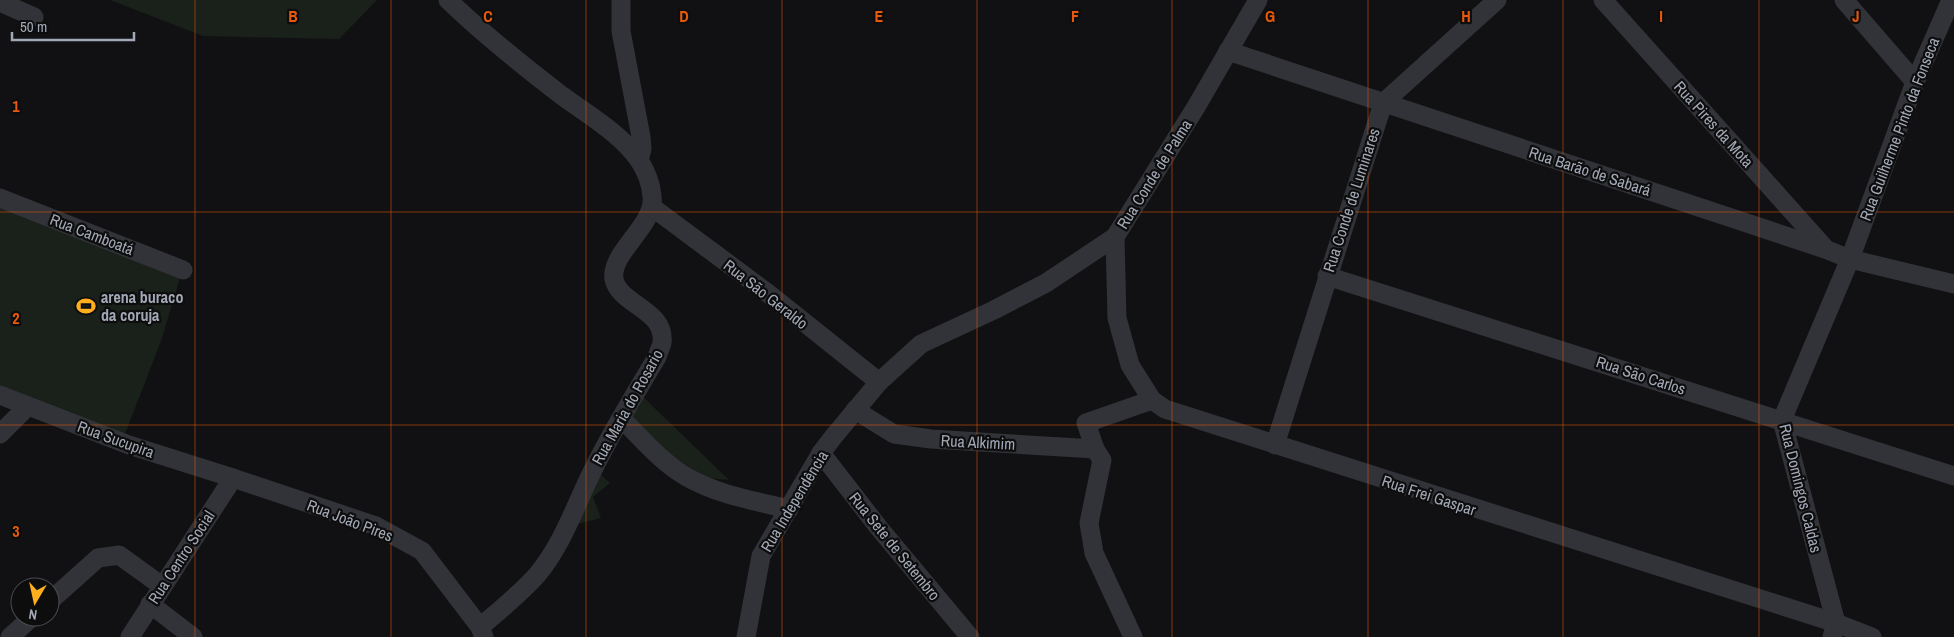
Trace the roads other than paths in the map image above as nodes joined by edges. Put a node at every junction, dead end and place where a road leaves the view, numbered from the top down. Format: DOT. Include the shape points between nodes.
graph roads {
  1 [pos="448,0"];
  2 [pos="621,0"];
  3 [pos="1258,0"];
  4 [pos="1497,0"];
  5 [pos="1603,0"];
  6 [pos="1844,0"];
  7 [pos="1951,0"];
  8 [pos="0,2"];
  9 [pos="34,17"];
  10 [pos="1228,51"];
  11 [pos="1915,82"];
  12 [pos="1383,103"];
  13 [pos="639,160"];
  14 [pos="0,198"];
  15 [pos="652,207"];
  16 [pos="1115,237"];
  17 [pos="1825,249"];
  18 [pos="1850,259"];
  19 [pos="183,270"];
  20 [pos="1328,276"];
  21 [pos="1954,284"];
  22 [pos="879,382"];
  23 [pos="0,395"];
  24 [pos="1152,400"];
  25 [pos="27,406"];
  26 [pos="855,410"];
  27 [pos="622,418"];
  28 [pos="1782,420"];
  29 [pos="0,434"];
  30 [pos="1275,445"];
  31 [pos="821,453"];
  32 [pos="1098,455"];
  33 [pos="1954,476"];
  34 [pos="233,478"];
  35 [pos="789,508"];
  36 [pos="162,586"];
  37 [pos="60,592"];
  38 [pos="150,604"];
  39 [pos="21,627"];
  40 [pos="1834,630"];
  41 [pos="482,632"];
  42 [pos="10,637"];
  43 [pos="130,637"];
  44 [pos="193,637"];
  45 [pos="746,637"];
  46 [pos="970,637"];
  47 [pos="1133,637"];
  48 [pos="1872,637"];
  1 -- 13 [label="street" via="534,74 607,129"];
  2 -- 13 [label="street" via="621,31 641,137"];
  3 -- 10 [label="street, Rua Conde de Palma"];
  4 -- 12 [label="street"];
  5 -- 17 [label="street, Rua Pires da Mota"];
  6 -- 11 [label="street"];
  7 -- 11 [label="street, Rua Guilherme Pinto da Fonseca"];
  8 -- 9 [label="street"];
  10 -- 12 [label="street, Rua Barão de Sabará"];
  10 -- 16 [label="street, Rua Conde de Palma"];
  11 -- 18 [label="street, Rua Guilherme Pinto da Fonseca"];
  12 -- 17 [label="street, Rua Barão de Sabará"];
  12 -- 20 [label="street, Rua Conde de Luminares"];
  13 -- 15 [label="street" via="650,183"];
  14 -- 19 [label="street, Rua Camboatá"];
  15 -- 22 [label="street, Rua São Geraldo"];
  15 -- 27 [label="street, Rua Maria do Rosario" via="615,265 614,279 620,291 650,314 661,332 662,343"];
  16 -- 22 [label="street, Rua Conde de Palma" via="1046,283 921,344"];
  16 -- 24 [label="street, Rua Frei Gaspar" via="1117,318 1130,366"];
  17 -- 18 [label="street, Rua Barão de Sabará"];
  18 -- 21 [label="street, Rua Barão de Sabará"];
  18 -- 28 [label="street, Rua Domingos Caldas"];
  20 -- 28 [label="street, Rua São Carlos"];
  20 -- 30 [label="street, Rua Conde de Luminares"];
  22 -- 26 [label="street, Rua Independência"];
  23 -- 25 [label="street, Rua Sucupira"];
  24 -- 30 [label="street, Rua Frei Gaspar" via="1165,409"];
  24 -- 32 [label="street" via="1086,423"];
  25 -- 29 [label="street"];
  25 -- 34 [label="street, Rua Sucupira" via="129,445"];
  26 -- 31 [label="street, Rua Independência"];
  26 -- 32 [label="street, Rua Alkimim" via="894,434"];
  27 -- 35 [label="street" via="657,455 686,477 718,491"];
  27 -- 41 [label="street, Rua Maria do Rosario" via="552,554 538,574"];
  28 -- 33 [label="street, Rua São Carlos"];
  28 -- 40 [label="street, Rua Domingos Caldas"];
  30 -- 40 [label="street, Rua Frei Gaspar"];
  31 -- 35 [label="street, Rua Independência"];
  31 -- 46 [label="street, Rua Sete de Setembro"];
  32 -- 47 [label="street" via="1089,523 1091,538 1094,553"];
  34 -- 36 [label="street, Rua Centro Social"];
  34 -- 41 [label="street, Rua João Pires" via="376,526 422,551"];
  35 -- 45 [label="street, Rua Independência" via="761,556"];
  36 -- 37 [label="street" via="119,555 98,558"];
  36 -- 38 [label="street, Rua Centro Social"];
  38 -- 43 [label="street, Rua Centro Social"];
  38 -- 44 [label="street"];
  39 -- 42 [label="street"];
  40 -- 48 [label="street, Rua Frei Gaspar"];
}
